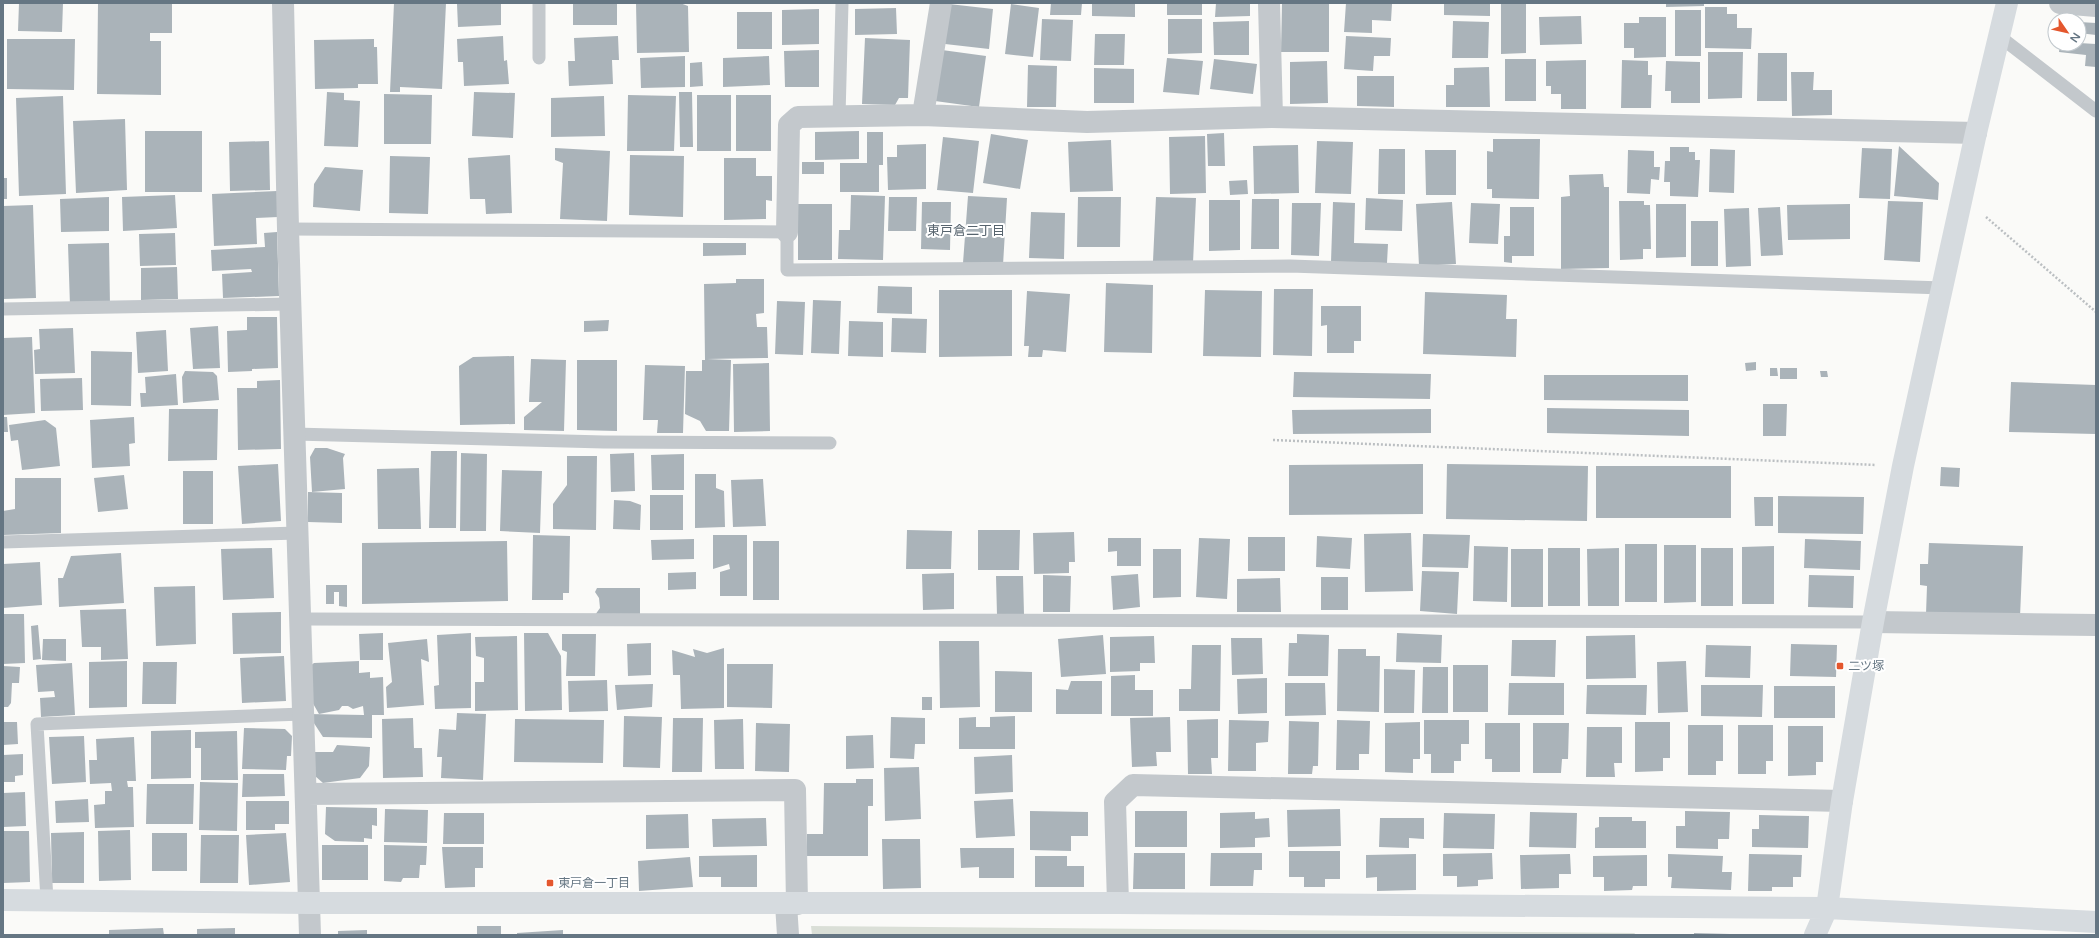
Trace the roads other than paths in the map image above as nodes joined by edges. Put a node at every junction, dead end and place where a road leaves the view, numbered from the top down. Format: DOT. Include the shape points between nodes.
graph roads {
  1 [pos="283,3"];
  2 [pos="539,3"];
  3 [pos="842,3"];
  4 [pos="941,3"];
  5 [pos="1269,3"];
  6 [pos="2007,3"];
  7 [pos="2060,3"];
  8 [pos="2096,6"];
  9 [pos="1999,36"];
  10 [pos="539,58"];
  11 [pos="2096,111"];
  12 [pos="839,116"];
  13 [pos="923,116"];
  14 [pos="1272,117"];
  15 [pos="1976,133"];
  16 [pos="288,229"];
  17 [pos="787,232"];
  18 [pos="1943,288"];
  19 [pos="290,304"];
  20 [pos="3,309"];
  21 [pos="294,434"];
  22 [pos="830,443"];
  23 [pos="298,533"];
  24 [pos="3,542"];
  25 [pos="300,619"];
  26 [pos="1872,622"];
  27 [pos="2096,624"];
  28 [pos="304,714"];
  29 [pos="306,794"];
  30 [pos="1842,801"];
  31 [pos="3,900"];
  32 [pos="47,900"];
  33 [pos="309,903"];
  34 [pos="1118,903"];
  35 [pos="792,904"];
  36 [pos="1827,908"];
  37 [pos="2096,922"];
  38 [pos="310,935"];
  39 [pos="788,935"];
  40 [pos="1815,935"];
  1 -- 16 [label="street"];
  2 -- 10 [label="lane"];
  3 -- 12 [label="lane"];
  4 -- 13 [label="street"];
  5 -- 14 [label="street"];
  6 -- 9 [label="street"];
  7 -- 8 [label="street"];
  9 -- 11 [label="lane"];
  9 -- 15 [label="street"];
  12 -- 13 [label="street"];
  12 -- 17 [label="street" via="798,117 789,125"];
  13 -- 14 [label="street" via="1087,122"];
  14 -- 15 [label="street"];
  15 -- 18 [label="street"];
  16 -- 17 [label="lane"];
  16 -- 19 [label="street"];
  17 -- 18 [label="lane" via="787,270 1290,266"];
  18 -- 26 [label="street" via="1903,466"];
  19 -- 20 [label="lane"];
  19 -- 21 [label="street"];
  21 -- 22 [label="lane" via="604,442"];
  21 -- 23 [label="street"];
  23 -- 24 [label="lane"];
  23 -- 25 [label="street"];
  25 -- 26 [label="lane"];
  25 -- 28 [label="street"];
  26 -- 27 [label="street"];
  26 -- 30 [label="street"];
  28 -- 29 [label="street"];
  28 -- 32 [label="lane" via="37,724"];
  29 -- 33 [label="street"];
  29 -- 35 [label="street" via="795,790"];
  30 -- 34 [label="street" via="1133,785 1115,802"];
  30 -- 36 [label="street"];
  31 -- 32 [label="street"];
  32 -- 33 [label="street"];
  33 -- 35 [label="street"];
  33 -- 38 [label="street"];
  34 -- 35 [label="street"];
  34 -- 36 [label="street"];
  35 -- 39 [label="street"];
  36 -- 37 [label="street"];
  36 -- 40 [label="street"];
}
